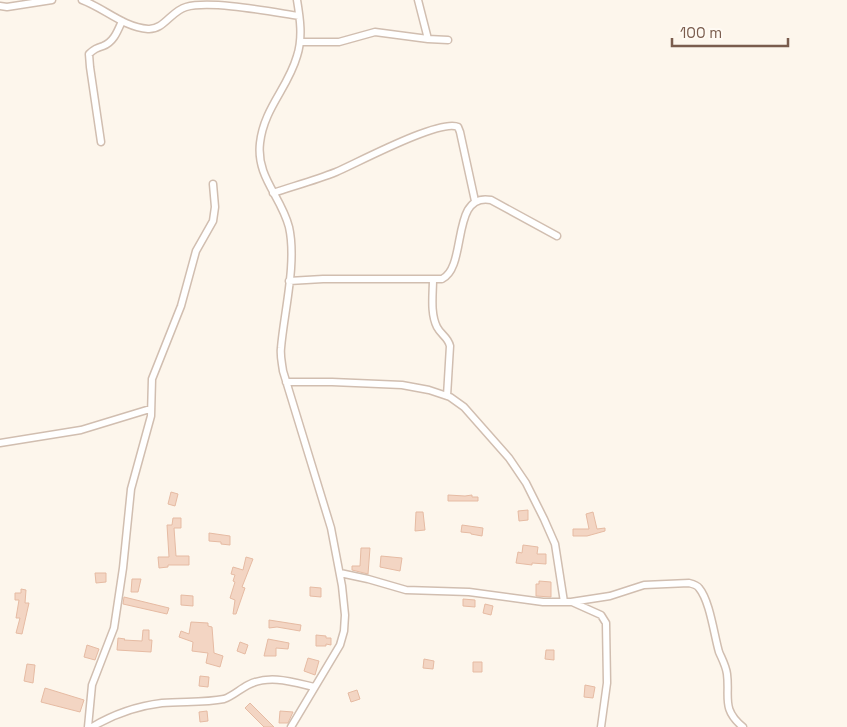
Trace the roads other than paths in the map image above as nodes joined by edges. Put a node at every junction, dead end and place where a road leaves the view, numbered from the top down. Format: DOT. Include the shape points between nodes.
graph roads {
  1 [pos="52,0"];
  2 [pos="82,0"];
  3 [pos="297,0"];
  4 [pos="418,0"];
  5 [pos="0,6"];
  6 [pos="300,16"];
  7 [pos="122,20"];
  8 [pos="428,39"];
  9 [pos="448,40"];
  10 [pos="300,42"];
  11 [pos="101,142"];
  12 [pos="213,184"];
  13 [pos="273,193"];
  14 [pos="475,201"];
  15 [pos="557,236"];
  16 [pos="433,279"];
  17 [pos="289,281"];
  18 [pos="286,382"];
  19 [pos="447,396"];
  20 [pos="150,409"];
  21 [pos="0,443"];
  22 [pos="340,573"];
  23 [pos="568,602"];
  24 [pos="314,687"];
  25 [pos="88,727"];
  26 [pos="92,727"];
  27 [pos="291,727"];
  28 [pos="601,727"];
  29 [pos="743,727"];
  1 -- 5 [label="street"];
  2 -- 7 [label="street"];
  3 -- 6 [label="street"];
  4 -- 8 [label="street"];
  6 -- 7 [label="street" via="206,5 186,6 154,29"];
  6 -- 10 [label="street"];
  7 -- 11 [label="street" via="112,40 90,54"];
  8 -- 9 [label="street"];
  8 -- 10 [label="street" via="375,32 338,42"];
  10 -- 13 [label="street" via="290,74 266,115 262,130 260,162"];
  12 -- 20 [label="street" via="213,221 196,251 181,306 154,370"];
  13 -- 14 [label="street" via="338,171 382,149 454,125 460,132"];
  13 -- 17 [label="street" via="289,227"];
  14 -- 15 [label="street" via="491,200"];
  14 -- 16 [label="street" via="469,208 451,268 446,277"];
  16 -- 17 [label="street"];
  16 -- 19 [label="street" via="434,320 450,346"];
  17 -- 18 [label="street" via="281,350"];
  18 -- 19 [label="street" via="402,385"];
  18 -- 22 [label="street" via="331,528"];
  19 -- 23 [label="street" via="464,406 510,458 526,483 555,544"];
  20 -- 21 [label="street" via="81,430"];
  20 -- 25 [label="street" via="148,429 131,489 114,628 92,685"];
  22 -- 23 [label="street" via="406,590 469,592 542,602"];
  22 -- 24 [label="street" via="344,631 340,645"];
  23 -- 28 [label="street" via="601,615 606,623 607,683"];
  23 -- 29 [label="street" via="610,596 644,585 695,585 700,589 709,612 726,668 729,711"];
  24 -- 26 [label="street" via="284,680 259,681 224,700 148,705 118,714"];
  24 -- 27 [label="street"];
}
